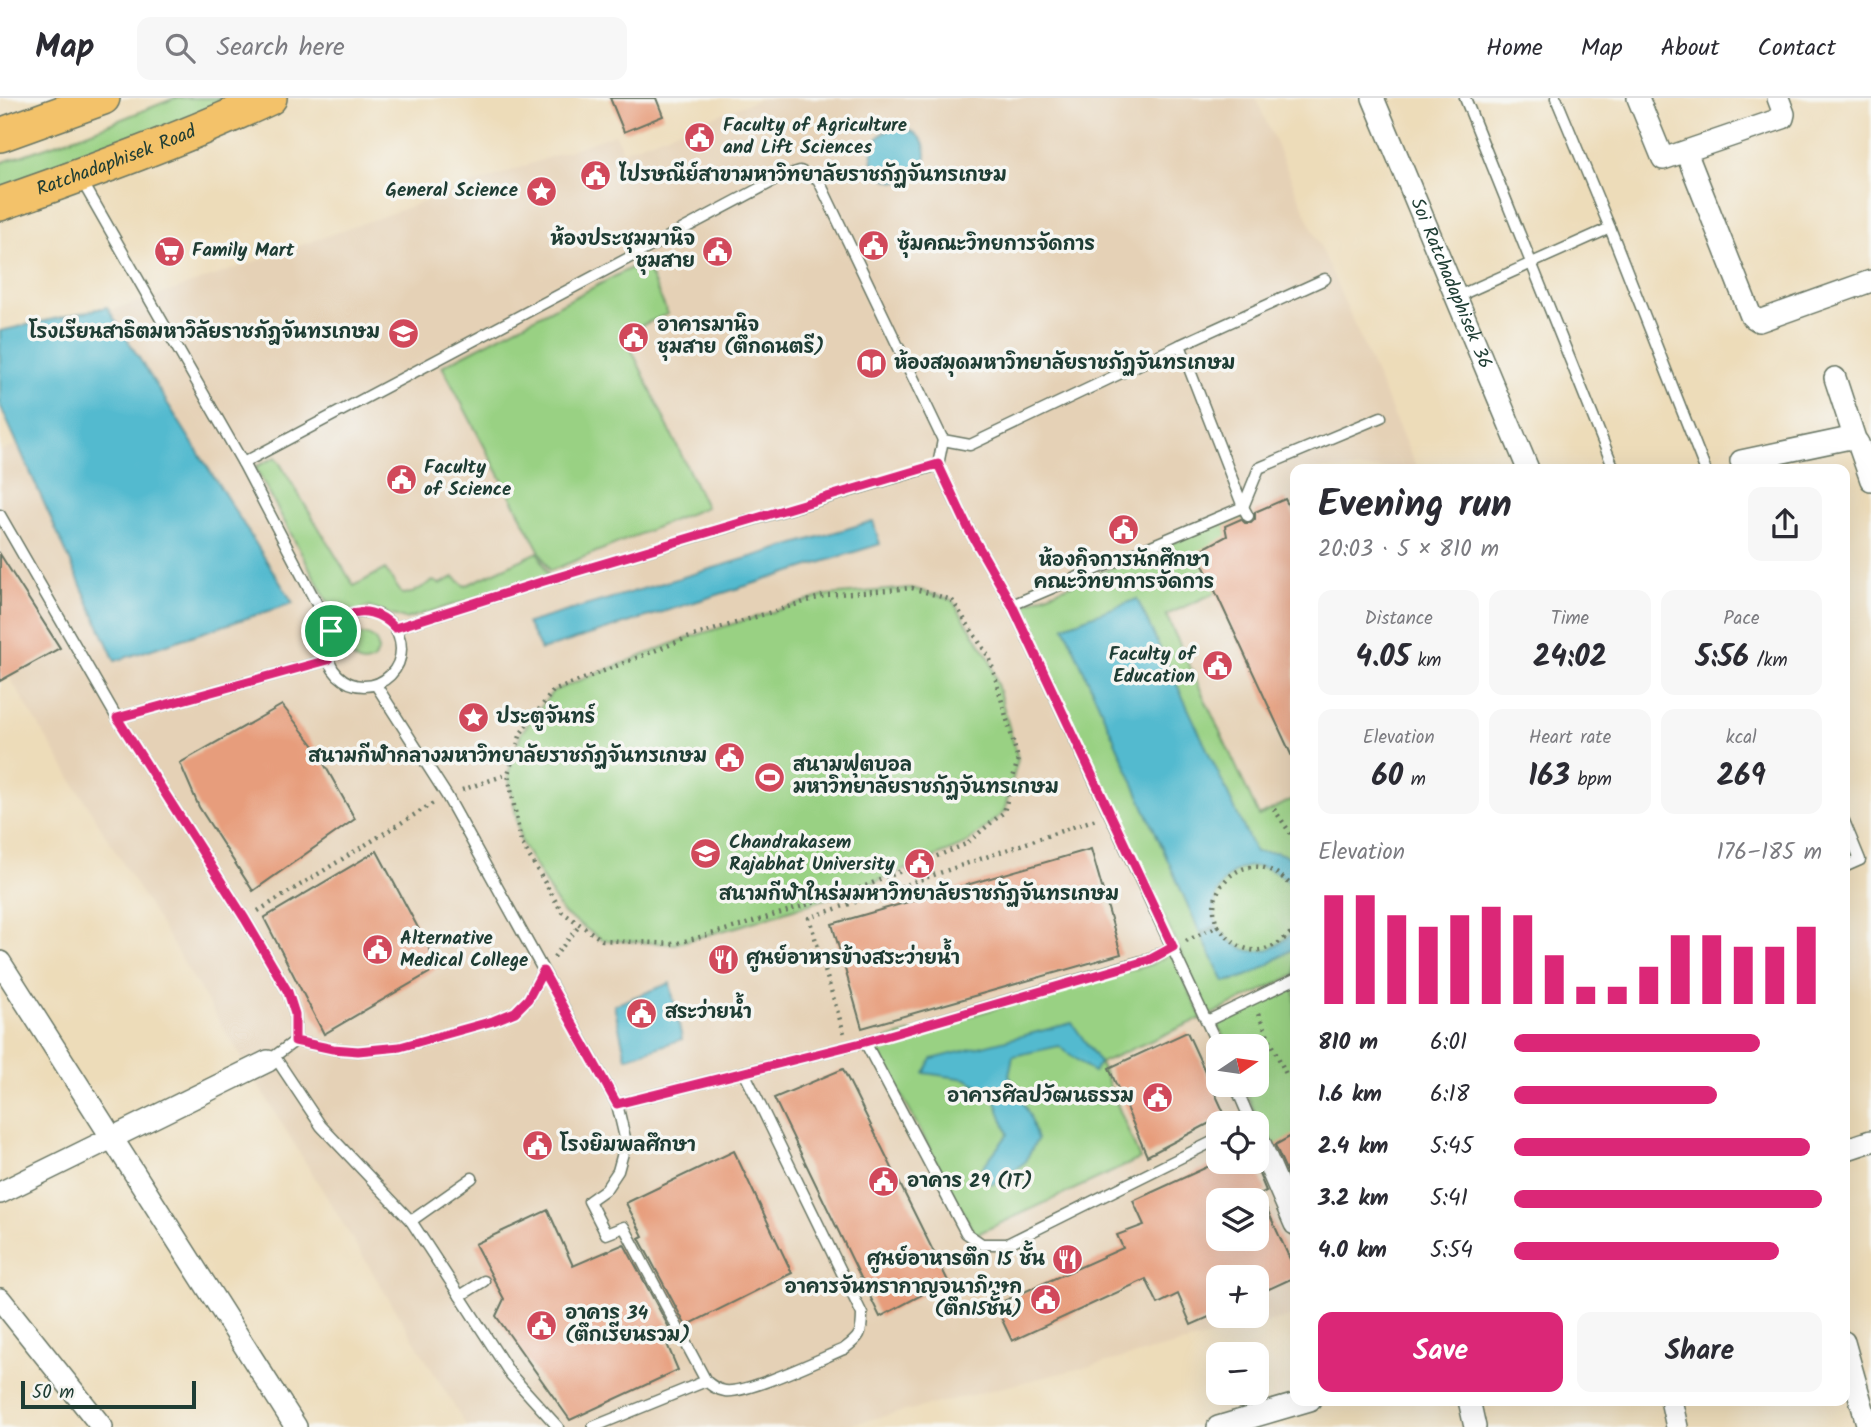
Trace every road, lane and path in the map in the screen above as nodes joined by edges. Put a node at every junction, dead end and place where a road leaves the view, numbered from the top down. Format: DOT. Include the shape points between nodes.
graph roads {
  1 [pos="103,98"];
  2 [pos="270,98"];
  3 [pos="1373,98"];
  4 [pos="1465,98"];
  5 [pos="1556,98"];
  6 [pos="1638,98"];
  7 [pos="1778,98"];
  8 [pos="0,135"];
  9 [pos="1686,152"];
  10 [pos="79,177"];
  11 [pos="0,204"];
  12 [pos="1610,228"];
  13 [pos="1532,265"];
  14 [pos="1325,279"];
  15 [pos="1871,281"];
  16 [pos="1456,297"];
  17 [pos="1180,345"];
  18 [pos="1835,378"];
  19 [pos="1381,417"];
  20 [pos="1855,439"];
  21 [pos="943,440"];
  22 [pos="1741,461"];
  23 [pos="243,463"];
  24 [pos="938,464"];
  25 [pos="1526,464"];
  26 [pos="1612,464"];
  27 [pos="1703,464"];
  28 [pos="1871,480"];
  29 [pos="1246,511"];
  30 [pos="0,515"];
  31 [pos="1012,605"];
  32 [pos="395,628"];
  33 [pos="331,631"];
  34 [pos="328,660"];
  35 [pos="376,685"];
  36 [pos="117,718"];
  37 [pos="508,774"];
  38 [pos="447,796"];
  39 [pos="1274,809"];
  40 [pos="1110,814"];
  41 [pos="1290,833"];
  42 [pos="1850,836"];
  43 [pos="1850,864"];
  44 [pos="1290,883"];
  45 [pos="245,919"];
  46 [pos="580,925"];
  47 [pos="1218,926"];
  48 [pos="1290,932"];
  49 [pos="1173,947"];
  50 [pos="0,962"];
  51 [pos="543,971"];
  52 [pos="1290,981"];
  53 [pos="1251,1000"];
  54 [pos="1207,1021"];
  55 [pos="1213,1034"];
  56 [pos="295,1041"];
  57 [pos="865,1042"];
  58 [pos="848,1046"];
  59 [pos="272,1059"];
  60 [pos="744,1072"];
  61 [pos="1290,1073"];
  62 [pos="617,1104"];
  63 [pos="112,1137"];
  64 [pos="1871,1141"];
  65 [pos="1206,1145"];
  66 [pos="1850,1148"];
  67 [pos="1269,1165"];
  68 [pos="472,1178"];
  69 [pos="0,1193"];
  70 [pos="1290,1213"];
  71 [pos="411,1221"];
  72 [pos="484,1281"];
  73 [pos="460,1296"];
  74 [pos="0,1299"];
  75 [pos="1850,1350"];
  76 [pos="1861,1366"];
  77 [pos="706,1381"];
  78 [pos="1299,1406"];
  79 [pos="1470,1406"];
  80 [pos="1672,1406"];
  81 [pos="1275,1419"];
  82 [pos="102,1427"];
  83 [pos="296,1427"];
  84 [pos="558,1427"];
  85 [pos="593,1427"];
  86 [pos="1218,1427"];
  87 [pos="1475,1427"];
  88 [pos="1677,1427"];
  89 [pos="1868,1427"];
  1 -- 8 [label="main road"];
  2 -- 10 [label="main road, Ratchadaphisek Road"];
  3 -- 16 [label="street, Soi Ratchadaphisek 36"];
  4 -- 13 [label="lane"];
  5 -- 12 [label="lane"];
  6 -- 9 [label="street" via="1662,159"];
  7 -- 9 [label="street" via="1783,118"];
  9 -- 15 [label="street" via="1754,320"];
  10 -- 11 [label="main road, Ratchadaphisek Road"];
  10 -- 23 [label="lane"];
  12 -- 13 [label="lane"];
  12 -- 27 [label="lane"];
  13 -- 16 [label="lane"];
  13 -- 26 [label="lane"];
  14 -- 17 [label="lane"];
  16 -- 25 [label="street, Soi Ratchadaphisek 36"];
  17 -- 21 [label="lane" via="970,445"];
  17 -- 29 [label="lane"];
  18 -- 20 [label="street"];
  19 -- 29 [label="lane" via="1259,468"];
  20 -- 22 [label="street"];
  20 -- 28 [label="street"];
  21 -- 23 [label="lane" via="817,179 800,171 781,177"];
  21 -- 24 [label="lane"];
  23 -- 33 [label="lane"];
  24 -- 31 [label="lane"];
  24 -- 32 [label="lane"];
  29 -- 31 [label="lane"];
  30 -- 36 [label="lane"];
  31 -- 40 [label="lane"];
  32 -- 33 [label="lane" via="386,618 362,611 339,621"];
  32 -- 35 [label="lane" via="401,638 400,662"];
  33 -- 34 [label="lane"];
  34 -- 35 [label="lane" via="342,680 364,687"];
  34 -- 36 [label="lane"];
  35 -- 38 [label="lane"];
  36 -- 45 [label="lane"];
  37 -- 38 [label="path"];
  37 -- 46 [label="path" via="521,842 562,912"];
  37 -- 46 [label="path" via="521,733 553,691 687,638 827,595 912,587 951,600 990,659 1018,759 1004,812 965,844 863,887 674,944 602,940"];
  38 -- 45 [label="path"];
  38 -- 51 [label="lane"];
  39 -- 41 [label="path"];
  40 -- 49 [label="lane"];
  40 -- 58 [label="path" via="809,918"];
  42 -- 43 [label="lane" via="1860,860"];
  44 -- 47 [label="path" via="1262,867 1245,867 1231,874 1216,894"];
  45 -- 56 [label="lane" via="288,992 295,1014"];
  46 -- 51 [label="path"];
  47 -- 48 [label="path" via="1244,949 1274,946"];
  47 -- 49 [label="path"];
  49 -- 54 [label="lane"];
  49 -- 57 [label="lane" via="1149,960"];
  50 -- 63 [label="street"];
  51 -- 56 [label="lane" via="515,1012 400,1047 358,1051"];
  51 -- 62 [label="lane"];
  52 -- 53 [label="lane"];
  53 -- 54 [label="lane"];
  53 -- 61 [label="path" via="1286,1074"];
  54 -- 55 [label="lane"];
  56 -- 59 [label="lane"];
  57 -- 58 [label="lane"];
  57 -- 65 [label="lane" via="966,1233 982,1244 1007,1244"];
  58 -- 60 [label="lane"];
  59 -- 63 [label="street"];
  59 -- 71 [label="lane" via="321,1126"];
  60 -- 62 [label="lane"];
  60 -- 77 [label="lane" via="862,1314 862,1332 844,1349 745,1389 727,1391"];
  62 -- 77 [label="lane" via="626,1142 618,1171 606,1189 589,1200 606,1234 624,1227"];
  63 -- 69 [label="street"];
  63 -- 83 [label="street"];
  64 -- 66 [label="street"];
  67 -- 70 [label="street"];
  68 -- 71 [label="lane"];
  71 -- 73 [label="lane"];
  72 -- 73 [label="lane"];
  73 -- 84 [label="lane" via="511,1375"];
  74 -- 82 [label="street"];
  75 -- 76 [label="street"];
  76 -- 89 [label="street"];
  77 -- 85 [label="lane"];
  78 -- 81 [label="street"];
  79 -- 87 [label="street"];
  80 -- 88 [label="street"];
  81 -- 86 [label="street"];
}
